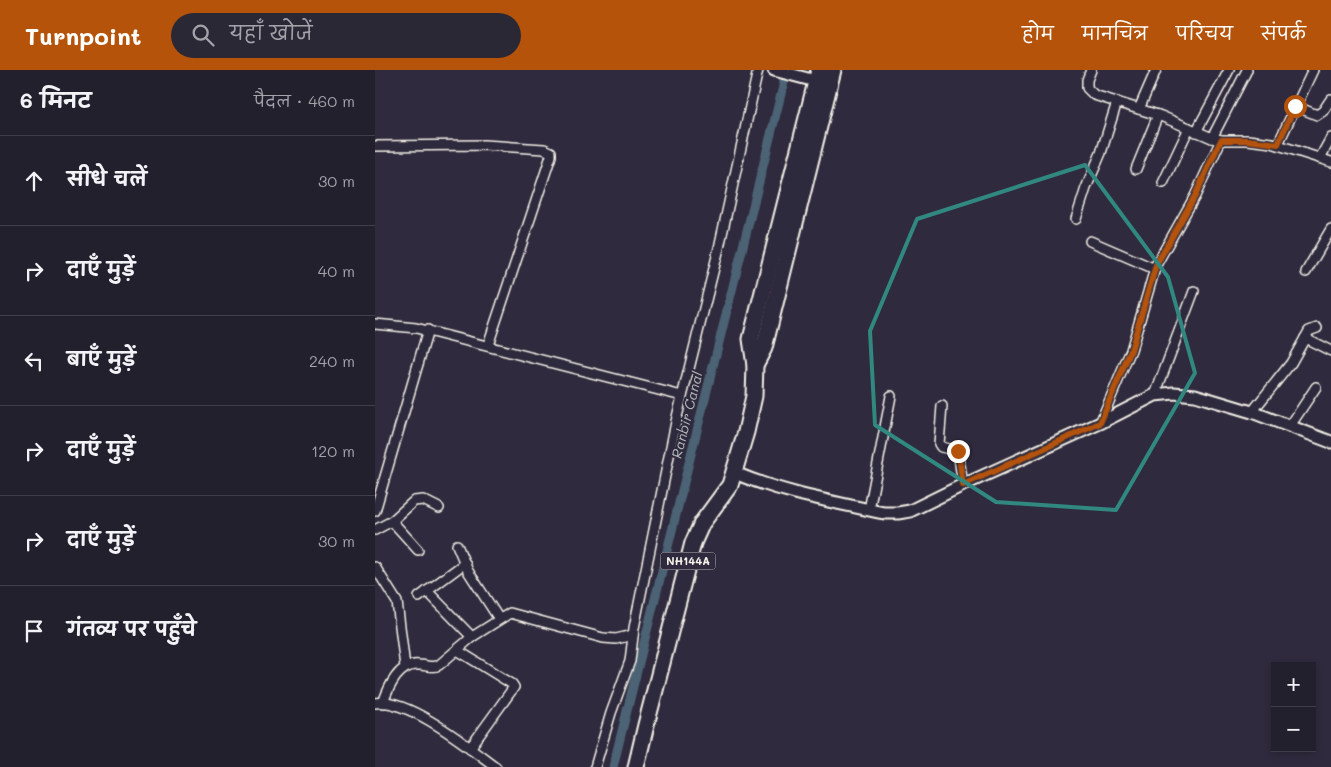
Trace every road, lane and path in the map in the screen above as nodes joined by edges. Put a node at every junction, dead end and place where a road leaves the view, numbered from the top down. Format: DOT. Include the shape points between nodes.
graph roads {
  1 [pos="758,70"];
  2 [pos="774,70"];
  3 [pos="1091,70"];
  4 [pos="1156,70"];
  5 [pos="1229,70"];
  6 [pos="1247,70"];
  7 [pos="1313,70"];
  8 [pos="825,77"];
  9 [pos="1331,99"];
  10 [pos="1117,102"];
  11 [pos="1295,106"];
  12 [pos="1139,109"];
  13 [pos="1158,115"];
  14 [pos="1193,130"];
  15 [pos="1331,138"];
  16 [pos="1216,139"];
  17 [pos="1278,144"];
  18 [pos="375,146"];
  19 [pos="1319,158"];
  20 [pos="1331,162"];
  21 [pos="1137,169"];
  22 [pos="1163,183"];
  23 [pos="1075,219"];
  24 [pos="1331,229"];
  25 [pos="1090,241"];
  26 [pos="1155,269"];
  27 [pos="1306,272"];
  28 [pos="1194,292"];
  29 [pos="375,324"];
  30 [pos="1317,328"];
  31 [pos="428,330"];
  32 [pos="1305,338"];
  33 [pos="488,345"];
  34 [pos="1331,351"];
  35 [pos="1316,387"];
  36 [pos="1155,395"];
  37 [pos="682,396"];
  38 [pos="891,396"];
  39 [pos="942,406"];
  40 [pos="1252,412"];
  41 [pos="1100,423"];
  42 [pos="1290,426"];
  43 [pos="1331,442"];
  44 [pos="735,473"];
  45 [pos="963,485"];
  46 [pos="439,508"];
  47 [pos="869,510"];
  48 [pos="375,511"];
  49 [pos="392,521"];
  50 [pos="375,530"];
  51 [pos="457,545"];
  52 [pos="418,550"];
  53 [pos="465,563"];
  54 [pos="375,567"];
  55 [pos="427,591"];
  56 [pos="419,597"];
  57 [pos="499,618"];
  58 [pos="633,635"];
  59 [pos="472,637"];
  60 [pos="457,650"];
  61 [pos="405,667"];
  62 [pos="379,703"];
  63 [pos="469,748"];
  64 [pos="496,767"];
  65 [pos="595,767"];
  66 [pos="636,767"];
  1 -- 37 [label="street"];
  2 -- 8 [label="street" via="798,77"];
  3 -- 10 [label="street" via="1087,85 1090,92"];
  4 -- 12 [label="street"];
  5 -- 14 [label="street"];
  6 -- 16 [label="street"];
  7 -- 11 [label="street"];
  8 -- 44 [label="highway, NH144A" via="764,348 755,365 752,408"];
  9 -- 11 [label="street" via="1317,115"];
  10 -- 12 [label="street"];
  10 -- 23 [label="street" via="1101,154"];
  11 -- 17 [label="street"];
  12 -- 13 [label="street"];
  13 -- 14 [label="street"];
  13 -- 21 [label="street"];
  14 -- 16 [label="street"];
  14 -- 22 [label="street"];
  15 -- 19 [label="street"];
  16 -- 17 [label="street"];
  16 -- 26 [label="street" via="1195,196"];
  17 -- 19 [label="street"];
  18 -- 33 [label="street" via="484,145 551,152"];
  19 -- 20 [label="street"];
  24 -- 27 [label="street"];
  25 -- 26 [label="street"];
  26 -- 41 [label="street" via="1131,350"];
  28 -- 36 [label="street"];
  29 -- 31 [label="street"];
  30 -- 32 [label="street" via="1310,330"];
  31 -- 33 [label="street"];
  31 -- 48 [label="street"];
  32 -- 34 [label="street"];
  32 -- 40 [label="street" via="1291,363"];
  33 -- 37 [label="street"];
  35 -- 42 [label="street"];
  36 -- 40 [label="street" via="1195,394"];
  36 -- 41 [label="street"];
  37 -- 58 [label="street"];
  38 -- 47 [label="street"];
  39 -- 45 [label="street" via="939,444 958,451"];
  40 -- 42 [label="street"];
  41 -- 45 [label="street"];
  42 -- 43 [label="street"];
  44 -- 47 [label="street" via="785,490"];
  44 -- 66 [label="highway, NH144A" via="701,523 693,543"];
  45 -- 47 [label="street" via="910,511"];
  46 -- 49 [label="street" via="416,500"];
  49 -- 50 [label="street"];
  49 -- 52 [label="street"];
  51 -- 53 [label="street"];
  53 -- 55 [label="street"];
  53 -- 57 [label="street"];
  54 -- 61 [label="street" via="397,602"];
  55 -- 56 [label="street"];
  55 -- 59 [label="street"];
  57 -- 58 [label="street" via="514,612 603,638"];
  57 -- 59 [label="street"];
  58 -- 65 [label="street" via="630,661"];
  59 -- 60 [label="street"];
  60 -- 61 [label="street" via="436,667"];
  60 -- 63 [label="street" via="514,687"];
  61 -- 62 [label="street"];
  62 -- 63 [label="street" via="413,712"];
  63 -- 64 [label="street"];
}
